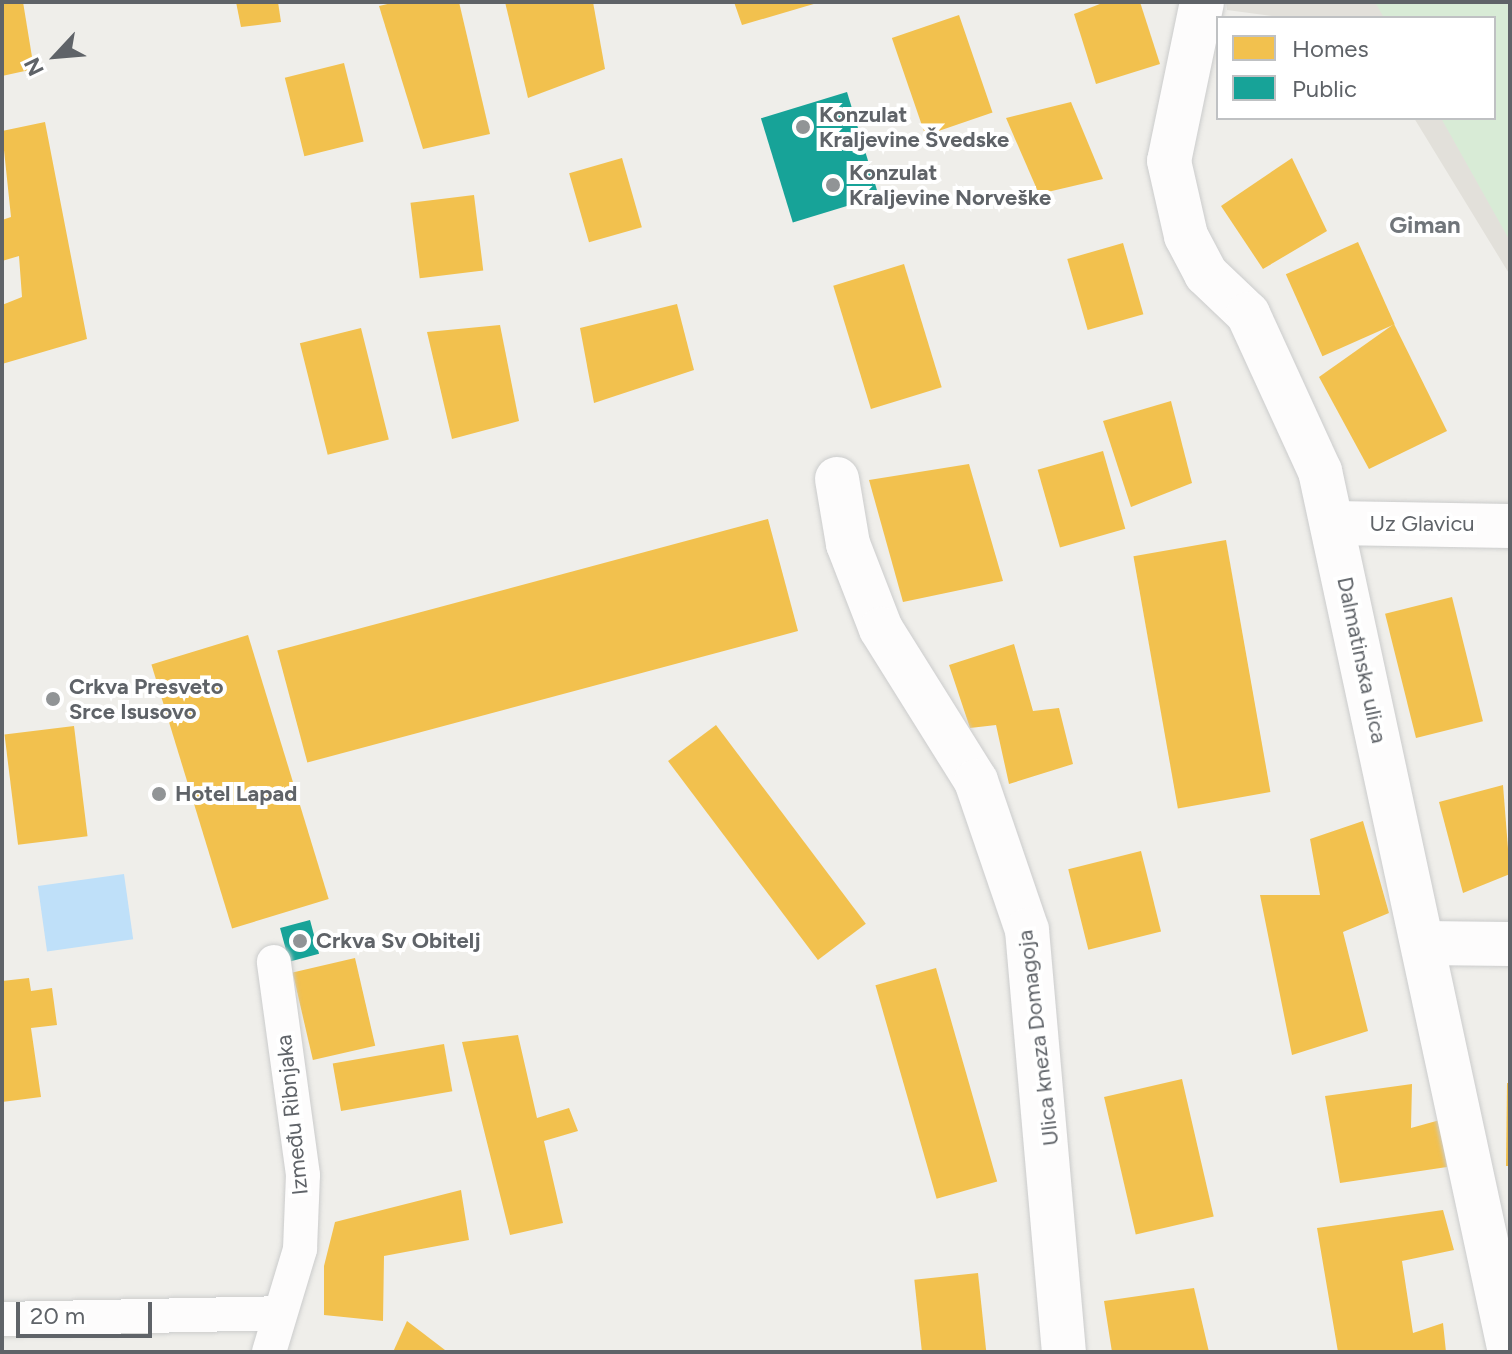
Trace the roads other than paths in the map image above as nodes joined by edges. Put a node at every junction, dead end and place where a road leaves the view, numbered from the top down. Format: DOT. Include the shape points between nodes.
graph roads {
  1 [pos="1202,2"];
  2 [pos="837,479"];
  3 [pos="1334,523"];
  4 [pos="1510,526"];
  5 [pos="1423,943"];
  6 [pos="1510,944"];
  7 [pos="274,962"];
  8 [pos="279,1313"];
  9 [pos="2,1319"];
  10 [pos="269,1352"];
  11 [pos="1064,1352"];
  12 [pos="1510,1352"];
  1 -- 3 [label="street, Dalmatinska ulica" via="1169,161 1186,236 1206,274 1248,314 1320,471"];
  2 -- 11 [label="street, Ulica kneza Domagoja" via="848,544 881,629 976,781 1027,930"];
  3 -- 4 [label="street, Uz Glavicu"];
  3 -- 5 [label="street, Dalmatinska ulica"];
  5 -- 6 [label="street"];
  5 -- 12 [label="street, Dalmatinska ulica"];
  7 -- 8 [label="street, Između Ribnjaka" via="303,1175 300,1249"];
  8 -- 9 [label="street"];
  8 -- 10 [label="street, Između Ribnjaka"];
}
